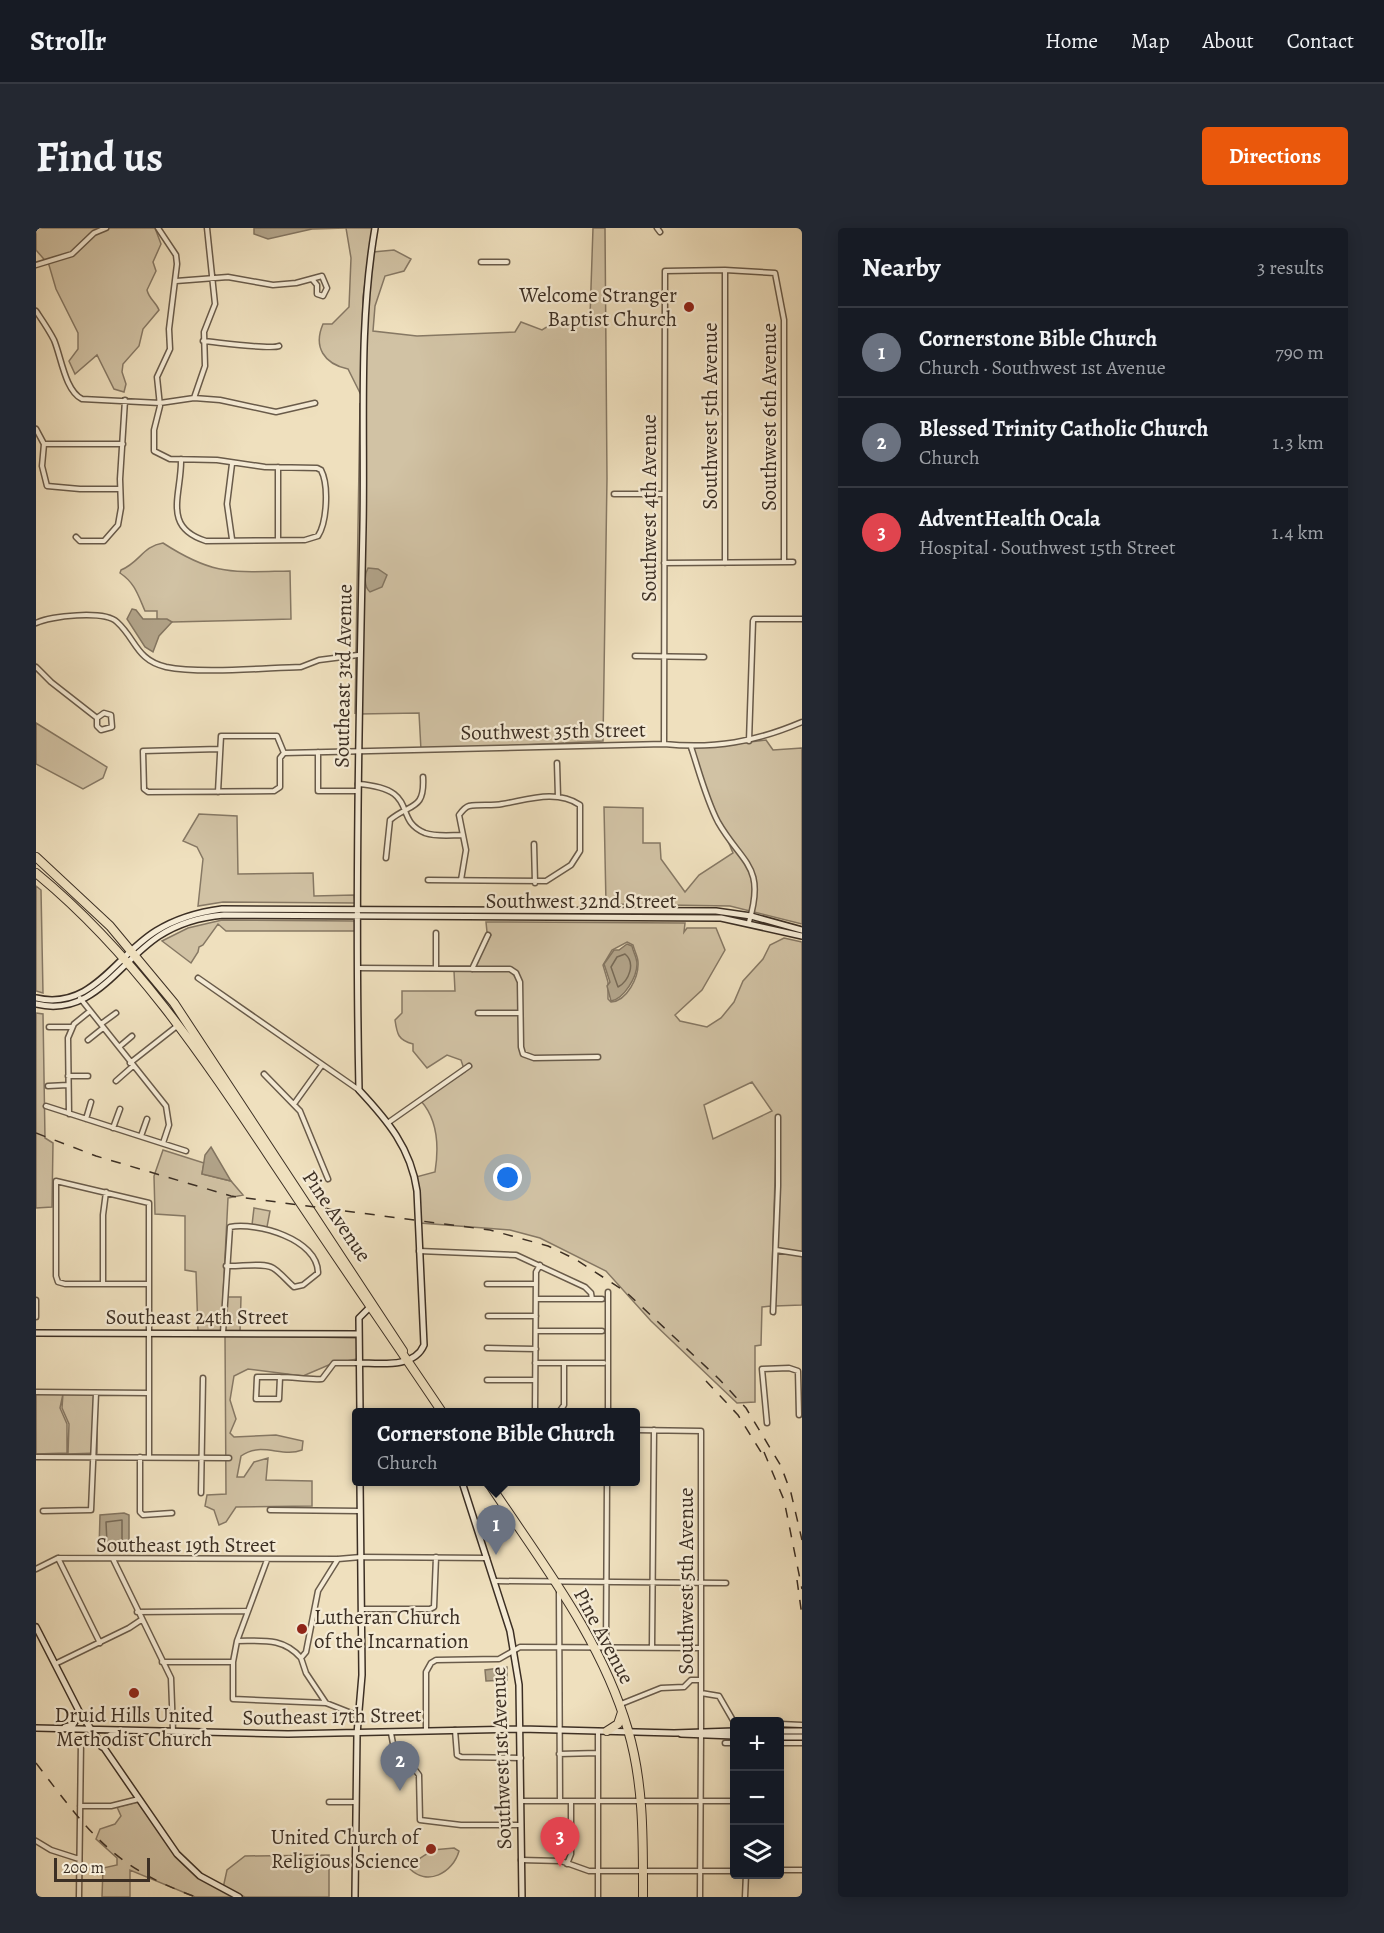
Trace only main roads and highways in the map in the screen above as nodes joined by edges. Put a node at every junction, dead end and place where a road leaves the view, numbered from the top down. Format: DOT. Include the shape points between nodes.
graph roads {
  1 [pos="375,228"];
  2 [pos="36,857"];
  3 [pos="36,871"];
  4 [pos="60,877"];
  5 [pos="358,912"];
  6 [pos="750,919"];
  7 [pos="802,930"];
  8 [pos="802,936"];
  9 [pos="134,953"];
  10 [pos="127,959"];
  11 [pos="36,998"];
  12 [pos="36,1004"];
  13 [pos="182,1022"];
  14 [pos="372,1306"];
  15 [pos="36,1333"];
  16 [pos="359,1334"];
  17 [pos="408,1360"];
  18 [pos="358,1363"];
  19 [pos="360,1408"];
  20 [pos="439,1408"];
  21 [pos="360,1486"];
  22 [pos="463,1486"];
  23 [pos="491,1486"];
  24 [pos="36,1628"];
  25 [pos="621,1707"];
  26 [pos="80,1713"];
  27 [pos="36,1728"];
  28 [pos="60,1729"];
  29 [pos="521,1729"];
  30 [pos="92,1730"];
  31 [pos="119,1731"];
  32 [pos="607,1731"];
  33 [pos="730,1731"];
  34 [pos="784,1731"];
  35 [pos="802,1731"];
  36 [pos="629,1732"];
  37 [pos="701,1733"];
  38 [pos="357,1734"];
  39 [pos="730,1736"];
  40 [pos="784,1737"];
  41 [pos="802,1737"];
  42 [pos="102,1747"];
  43 [pos="239,1897"];
  44 [pos="355,1897"];
  45 [pos="522,1897"];
  46 [pos="643,1897"];
  1 -- 5 [label="main road, Southeast 3rd Avenue" via="364,322"];
  2 -- 4 [label="highway"];
  3 -- 4 [label="highway" via="50,880"];
  3 -- 10 [label="highway"];
  4 -- 9 [label="highway"];
  5 -- 6 [label="main road, Southwest 32nd Street" via="716,912"];
  5 -- 9 [label="main road, Southwest 32nd Street" via="205,911 155,931"];
  5 -- 17 [label="main road, Southeast 3rd Avenue" via="359,1090 389,1122 402,1143 413,1168 417,1191 424,1346"];
  6 -- 7 [label="main road, Southwest 32nd Street"];
  6 -- 8 [label="main road, Southwest 32nd Street"];
  9 -- 10 [label="main road, Southwest 32nd Street"];
  9 -- 13 [label="highway"];
  10 -- 11 [label="main road" via="77,997 54,1001"];
  10 -- 12 [label="main road" via="83,1001 62,1007"];
  10 -- 13 [label="highway"];
  13 -- 14 [label="highway, Pine Avenue"];
  14 -- 16 [label="main road" via="360,1314"];
  14 -- 17 [label="highway, Pine Avenue"];
  15 -- 16 [label="main road, Southeast 24th Street"];
  16 -- 18 [label="main road"];
  17 -- 18 [label="main road"];
  17 -- 20 [label="highway, Pine Avenue"];
  18 -- 19 [label="main road"];
  21 -- 38 [label="main road" via="362,1609"];
  22 -- 29 [label="main road, Southwest 1st Avenue" via="514,1652"];
  23 -- 25 [label="highway, Pine Avenue" via="596,1647"];
  24 -- 26 [label="main road"];
  25 -- 32 [label="highway" via="618,1724"];
  25 -- 36 [label="highway, Pine Avenue"];
  26 -- 28 [label="main road" via="73,1725"];
  26 -- 30 [label="main road"];
  27 -- 28 [label="main road, Southeast 17th Street"];
  28 -- 30 [label="main road, Southeast 17th Street"];
  29 -- 32 [label="main road, Southeast 17th Street"];
  29 -- 38 [label="main road, Southeast 17th Street"];
  29 -- 45 [label="main road, Southwest 1st Avenue"];
  30 -- 31 [label="main road, Southeast 17th Street"];
  30 -- 42 [label="main road"];
  31 -- 38 [label="main road, Southeast 17th Street"];
  31 -- 42 [label="main road" via="107,1737"];
  32 -- 36 [label="main road, Southeast 17th Street"];
  33 -- 37 [label="main road"];
  34 -- 35 [label="main road"];
  36 -- 37 [label="main road, Southeast 17th Street"];
  36 -- 46 [label="highway, Pine Avenue" via="641,1801"];
  37 -- 39 [label="main road"];
  38 -- 44 [label="main road"];
  40 -- 41 [label="main road"];
  42 -- 43 [label="main road" via="186,1864 212,1884"];
}
